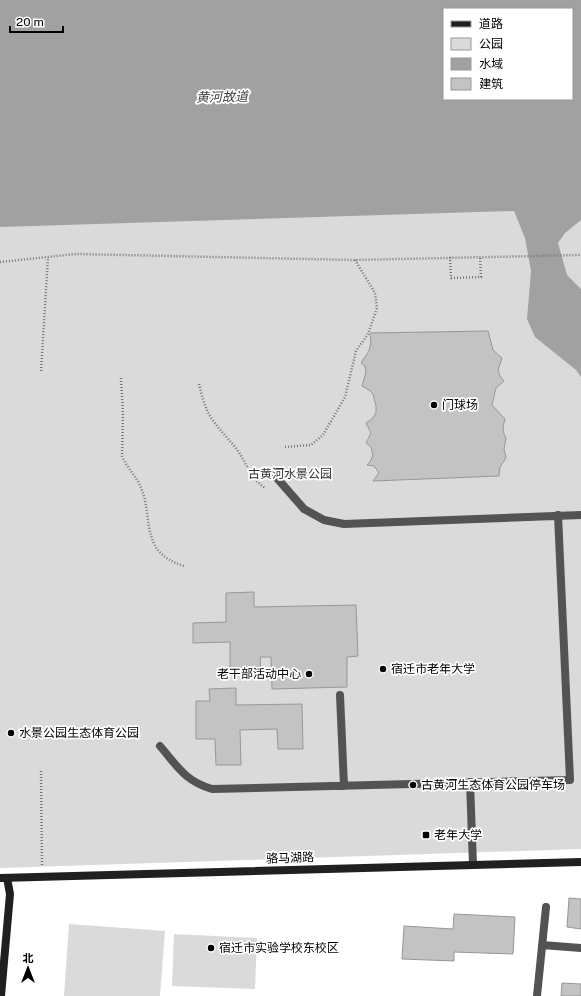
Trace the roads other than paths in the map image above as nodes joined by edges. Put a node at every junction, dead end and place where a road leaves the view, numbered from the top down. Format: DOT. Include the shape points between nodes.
graph roads {
  1 [pos="276,477"];
  2 [pos="581,515"];
  3 [pos="558,516"];
  4 [pos="340,695"];
  5 [pos="160,746"];
  6 [pos="470,782"];
  7 [pos="344,786"];
  8 [pos="581,862"];
  9 [pos="473,865"];
  10 [pos="4,878"];
  11 [pos="546,907"];
  12 [pos="542,945"];
  13 [pos="581,948"];
  14 [pos="2,996"];
  15 [pos="537,996"];
  1 -- 3 [label="lane" via="304,509 324,520 344,524"];
  2 -- 3 [label="lane"];
  3 -- 6 [label="lane" via="570,780"];
  4 -- 7 [label="lane"];
  5 -- 7 [label="lane" via="187,777 199,785 212,789"];
  6 -- 7 [label="lane"];
  6 -- 9 [label="lane"];
  8 -- 9 [label="street, 骆马湖路"];
  9 -- 10 [label="street, 骆马湖路"];
  10 -- 14 [label="street" via="10,894"];
  11 -- 12 [label="lane"];
  12 -- 13 [label="lane"];
  12 -- 15 [label="lane"];
}
